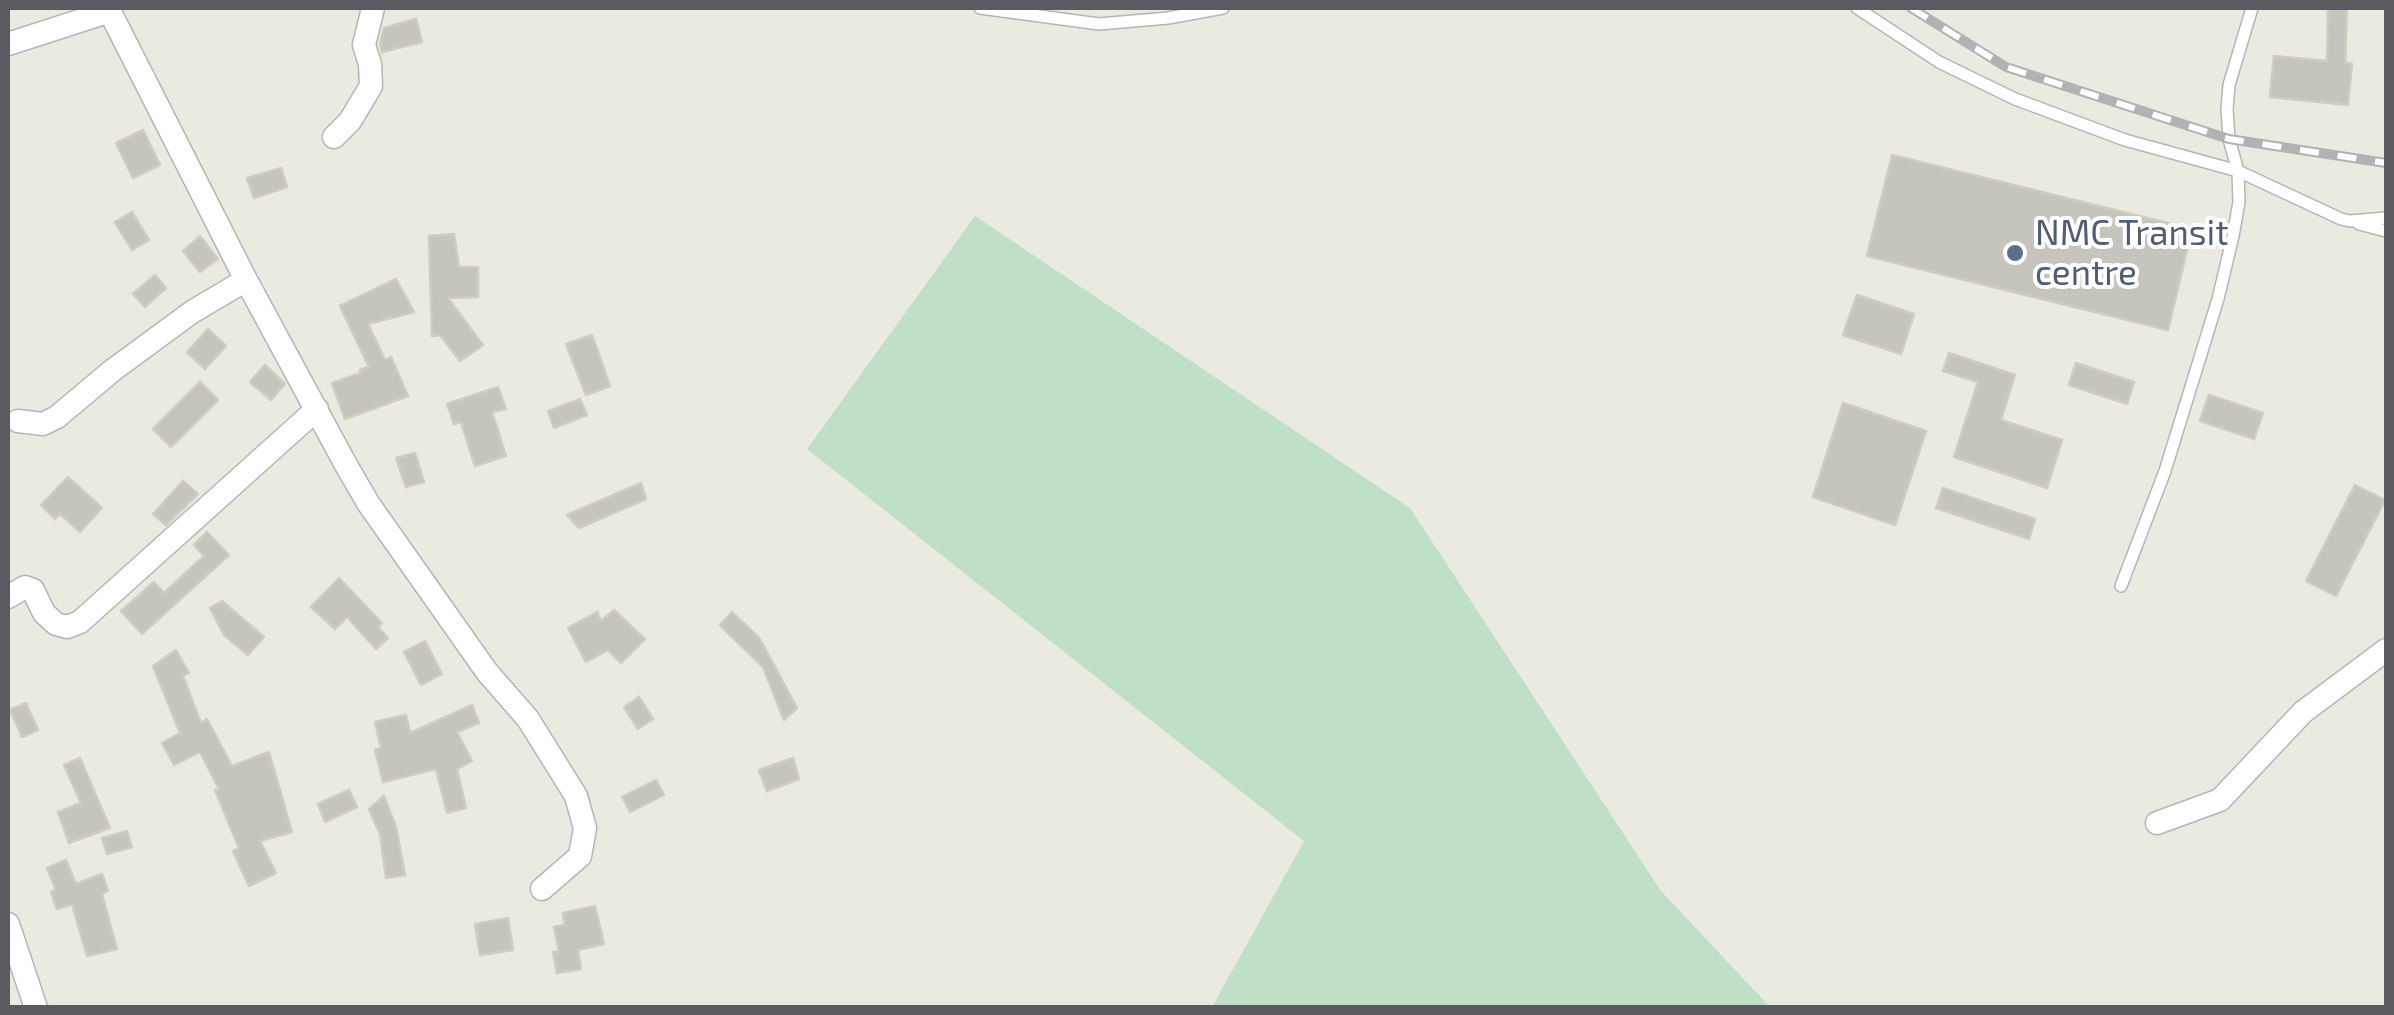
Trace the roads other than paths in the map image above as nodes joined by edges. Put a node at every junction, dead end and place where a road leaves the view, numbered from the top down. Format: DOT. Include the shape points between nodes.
graph roads {
  1 [pos="373,8"];
  2 [pos="980,8"];
  3 [pos="1223,8"];
  4 [pos="1857,8"];
  5 [pos="2252,8"];
  6 [pos="109,9"];
  7 [pos="8,44"];
  8 [pos="334,138"];
  9 [pos="2238,172"];
  10 [pos="2386,218"];
  11 [pos="2350,222"];
  12 [pos="2386,231"];
  13 [pos="246,280"];
  14 [pos="317,409"];
  15 [pos="18,422"];
  16 [pos="2121,586"];
  17 [pos="8,597"];
  18 [pos="2386,650"];
  19 [pos="2158,823"];
  20 [pos="542,889"];
  21 [pos="8,924"];
  22 [pos="36,1008"];
  1 -- 8 [label="street" via="364,45 370,86"];
  2 -- 3 [label="lane" via="1100,24"];
  4 -- 9 [label="lane" via="1939,62 2015,99"];
  5 -- 9 [label="lane" via="2227,109"];
  6 -- 7 [label="street"];
  6 -- 13 [label="street"];
  9 -- 11 [label="lane"];
  9 -- 16 [label="lane" via="2239,202 2218,299"];
  10 -- 11 [label="lane"];
  11 -- 12 [label="lane"];
  13 -- 14 [label="street"];
  13 -- 15 [label="street" via="192,312 56,417 43,424"];
  14 -- 17 [label="street" via="80,622 56,624 26,587"];
  14 -- 20 [label="street" via="368,503 528,719 576,796 585,828 580,856"];
  18 -- 19 [label="street" via="2303,712 2220,800"];
  21 -- 22 [label="street"];
}
